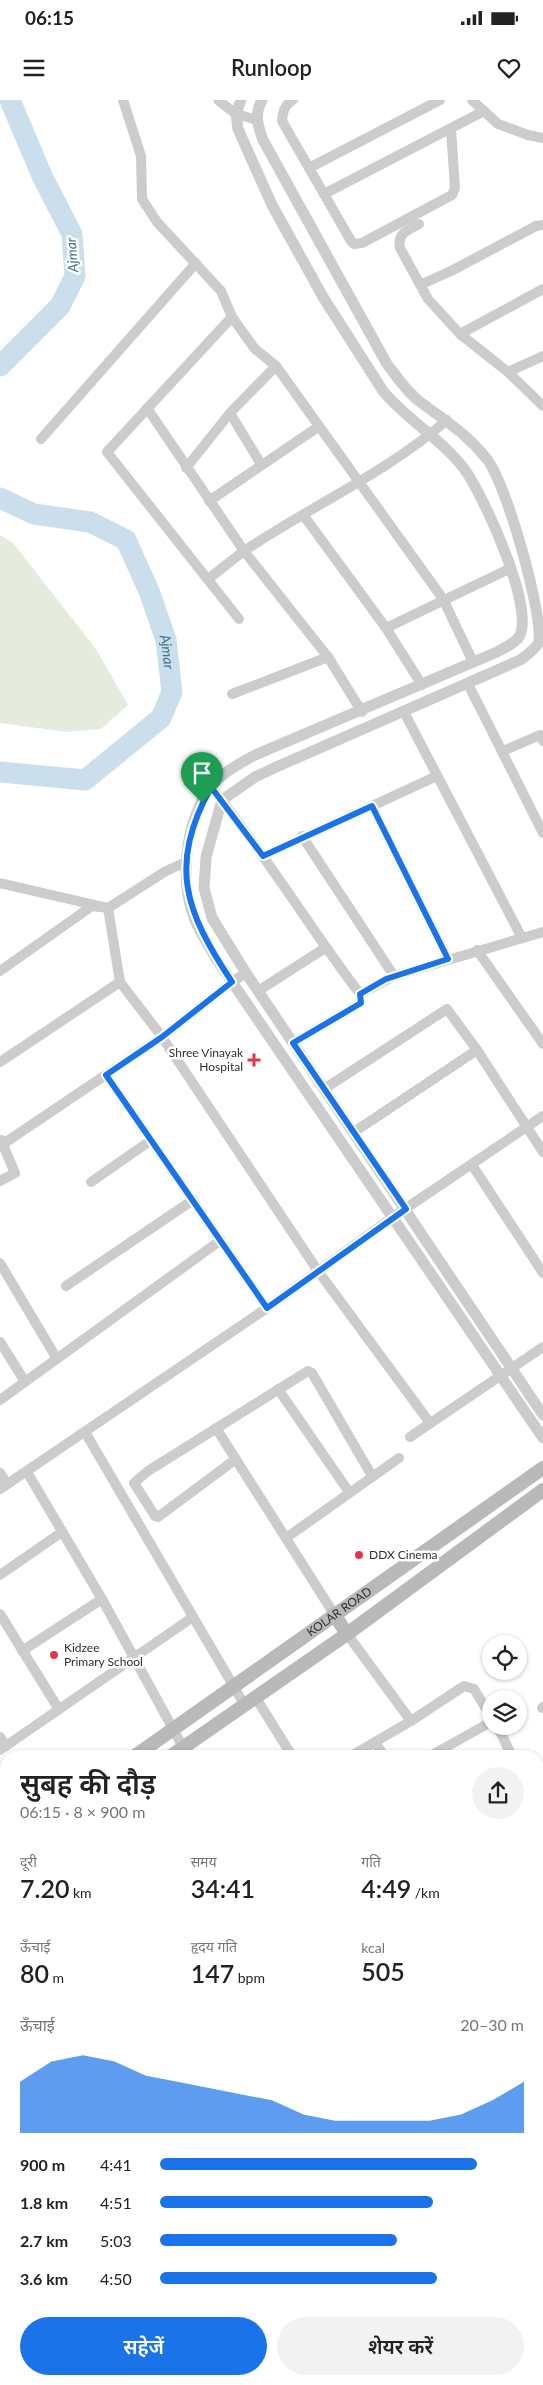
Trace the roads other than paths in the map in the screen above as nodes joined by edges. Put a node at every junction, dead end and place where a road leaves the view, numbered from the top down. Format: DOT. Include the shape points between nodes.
graph roads {
  1 [pos="123,100"];
  2 [pos="218,100"];
  3 [pos="241,100"];
  4 [pos="262,100"];
  5 [pos="293,100"];
  6 [pos="440,100"];
  7 [pos="472,100"];
  8 [pos="484,111"];
  9 [pos="236,114"];
  10 [pos="257,120"];
  11 [pos="451,129"];
  12 [pos="543,138"];
  13 [pos="309,168"];
  14 [pos="324,194"];
  15 [pos="419,224"];
  16 [pos="543,225"];
  17 [pos="196,263"];
  18 [pos="420,284"];
  19 [pos="543,289"];
  20 [pos="232,317"];
  21 [pos="460,334"];
  22 [pos="543,356"];
  23 [pos="276,366"];
  24 [pos="508,372"];
  25 [pos="543,406"];
  26 [pos="147,408"];
  27 [pos="230,413"];
  28 [pos="447,420"];
  29 [pos="318,427"];
  30 [pos="430,435"];
  31 [pos="41,439"];
  32 [pos="261,464"];
  33 [pos="186,468"];
  34 [pos="357,482"];
  35 [pos="209,501"];
  36 [pos="304,516"];
  37 [pos="244,551"];
  38 [pos="511,568"];
  39 [pos="208,579"];
  40 [pos="443,599"];
  41 [pos="239,619"];
  42 [pos="386,628"];
  43 [pos="328,658"];
  44 [pos="473,662"];
  45 [pos="468,684"];
  46 [pos="422,685"];
  47 [pos="232,694"];
  48 [pos="362,712"];
  49 [pos="404,712"];
  50 [pos="543,741"];
  51 [pos="503,751"];
  52 [pos="438,776"];
  53 [pos="211,787"];
  54 [pos="222,800"];
  55 [pos="372,806"];
  56 [pos="543,833"];
  57 [pos="302,836"];
  58 [pos="263,856"];
  59 [pos="186,862"];
  60 [pos="0,883"];
  61 [pos="108,908"];
  62 [pos="543,932"];
  63 [pos="522,938"];
  64 [pos="325,948"];
  65 [pos="477,950"];
  66 [pos="448,959"];
  67 [pos="0,971"];
  68 [pos="246,973"];
  69 [pos="394,976"];
  70 [pos="120,982"];
  71 [pos="232,982"];
  72 [pos="258,991"];
  73 [pos="360,994"];
  74 [pos="162,1037"];
  75 [pos="542,1039"];
  76 [pos="293,1043"];
  77 [pos="477,1050"];
  78 [pos="0,1062"];
  79 [pos="106,1075"];
  80 [pos="324,1089"];
  81 [pos="543,1116"];
  82 [pos="527,1126"];
  83 [pos="354,1132"];
  84 [pos="150,1141"];
  85 [pos="1,1142"];
  86 [pos="543,1152"];
  87 [pos="472,1165"];
  88 [pos="0,1181"];
  89 [pos="91,1182"];
  90 [pos="193,1200"];
  91 [pos="406,1209"];
  92 [pos="393,1217"];
  93 [pos="221,1240"];
  94 [pos="0,1263"];
  95 [pos="318,1271"];
  96 [pos="543,1273"];
  97 [pos="66,1286"];
  98 [pos="267,1308"];
  99 [pos="0,1342"];
  100 [pos="543,1347"];
  101 [pos="56,1359"];
  102 [pos="511,1368"];
  103 [pos="500,1374"];
  104 [pos="24,1380"];
  105 [pos="278,1389"];
  106 [pos="0,1400"];
  107 [pos="543,1415"];
  108 [pos="430,1423"];
  109 [pos="216,1428"];
  110 [pos="85,1432"];
  111 [pos="410,1437"];
  112 [pos="543,1438"];
  113 [pos="399,1458"];
  114 [pos="236,1459"];
  115 [pos="543,1468"];
  116 [pos="27,1472"];
  117 [pos="0,1473"];
  118 [pos="372,1476"];
  119 [pos="3,1486"];
  120 [pos="543,1490"];
  121 [pos="349,1492"];
  122 [pos="62,1532"];
  123 [pos="286,1538"];
  124 [pos="0,1575"];
  125 [pos="102,1599"];
  126 [pos="0,1614"];
  127 [pos="334,1614"];
  128 [pos="193,1617"];
  129 [pos="348,1634"];
  130 [pos="22,1652"];
  131 [pos="134,1656"];
  132 [pos="233,1686"];
  133 [pos="250,1701"];
  134 [pos="482,1702"];
  135 [pos="58,1708"];
  136 [pos="411,1721"];
  137 [pos="482,1727"];
  138 [pos="174,1728"];
  139 [pos="501,1735"];
  140 [pos="375,1742"];
  141 [pos="2,1744"];
  142 [pos="184,1748"];
  143 [pos="143,1750"];
  144 [pos="181,1750"];
  145 [pos="287,1750"];
  146 [pos="361,1750"];
  147 [pos="380,1750"];
  148 [pos="441,1750"];
  149 [pos="509,1750"];
  1 -- 17 [label="street" via="142,156 142,199 157,222"];
  2 -- 9 [label="street"];
  3 -- 9 [label="street"];
  4 -- 10 [label="street"];
  5 -- 13 [label="street" via="283,111 282,121"];
  6 -- 13 [label="street"];
  7 -- 8 [label="street"];
  8 -- 11 [label="street"];
  8 -- 12 [label="street" via="498,124"];
  9 -- 10 [label="street"];
  9 -- 30 [label="street" via="238,130 272,205 323,297 383,391"];
  10 -- 28 [label="street" via="264,140 387,364 411,394"];
  11 -- 14 [label="street"];
  11 -- 14 [label="street" via="455,188 452,195 362,243 351,241"];
  13 -- 14 [label="street"];
  15 -- 18 [label="street" via="402,233 399,241"];
  16 -- 18 [label="street"];
  17 -- 20 [label="street" via="222,291"];
  17 -- 31 [label="street"];
  18 -- 21 [label="street" via="428,299"];
  19 -- 21 [label="street"];
  20 -- 23 [label="street" via="255,349"];
  20 -- 26 [label="street"];
  21 -- 24 [label="street"];
  22 -- 24 [label="street"];
  23 -- 27 [label="street"];
  23 -- 29 [label="street"];
  24 -- 25 [label="street"];
  26 -- 33 [label="street"];
  26 -- 39 [label="street" via="107,452"];
  27 -- 32 [label="street"];
  27 -- 33 [label="street"];
  28 -- 30 [label="street"];
  28 -- 45 [label="street" via="487,459 504,489 528,564 540,624 539,641 530,653"];
  29 -- 32 [label="street"];
  29 -- 34 [label="street"];
  30 -- 34 [label="street"];
  30 -- 38 [label="street" via="464,469 480,494"];
  32 -- 35 [label="street"];
  33 -- 35 [label="street"];
  34 -- 36 [label="street"];
  34 -- 40 [label="street"];
  35 -- 37 [label="street"];
  36 -- 37 [label="street"];
  36 -- 42 [label="street"];
  37 -- 39 [label="street"];
  37 -- 43 [label="street"];
  38 -- 40 [label="street"];
  38 -- 44 [label="street" via="522,610 519,637"];
  39 -- 41 [label="street"];
  40 -- 42 [label="street"];
  40 -- 44 [label="street"];
  42 -- 46 [label="street"];
  43 -- 47 [label="street"];
  43 -- 48 [label="street"];
  44 -- 46 [label="street"];
  45 -- 49 [label="street"];
  45 -- 51 [label="street"];
  46 -- 48 [label="street"];
  48 -- 53 [label="street" via="253,756"];
  49 -- 52 [label="street"];
  49 -- 54 [label="street" via="274,768"];
  50 -- 51 [label="street" via="540,735"];
  51 -- 56 [label="street"];
  52 -- 55 [label="street"];
  52 -- 63 [label="street"];
  53 -- 54 [label="street"];
  53 -- 59 [label="street" via="189,837"];
  54 -- 58 [label="street"];
  54 -- 68 [label="street" via="206,857 204,888 212,918"];
  55 -- 57 [label="street"];
  55 -- 66 [label="street"];
  57 -- 58 [label="street"];
  57 -- 69 [label="street"];
  58 -- 64 [label="street"];
  59 -- 61 [label="street"];
  59 -- 71 [label="street" via="186,880 195,920"];
  60 -- 61 [label="street"];
  61 -- 67 [label="street" via="92,906"];
  61 -- 70 [label="street"];
  62 -- 63 [label="street"];
  63 -- 65 [label="street"];
  64 -- 72 [label="street"];
  64 -- 73 [label="street"];
  65 -- 66 [label="street"];
  65 -- 75 [label="street"];
  66 -- 69 [label="street"];
  68 -- 71 [label="street"];
  68 -- 72 [label="street"];
  69 -- 73 [label="street"];
  70 -- 74 [label="street"];
  70 -- 78 [label="street"];
  71 -- 74 [label="street"];
  71 -- 92 [label="street"];
  72 -- 76 [label="street"];
  73 -- 76 [label="street" via="361,1003"];
  74 -- 79 [label="street"];
  74 -- 95 [label="street"];
  76 -- 80 [label="street"];
  77 -- 80 [label="street" via="447,1008"];
  77 -- 82 [label="street"];
  77 -- 83 [label="street"];
  79 -- 84 [label="street"];
  79 -- 85 [label="street"];
  80 -- 83 [label="street"];
  81 -- 82 [label="street"];
  82 -- 86 [label="street"];
  82 -- 87 [label="street"];
  83 -- 91 [label="street"];
  84 -- 89 [label="street"];
  84 -- 90 [label="street"];
  85 -- 88 [label="street" via="16,1173"];
  87 -- 91 [label="street"];
  87 -- 96 [label="street"];
  90 -- 93 [label="street"];
  90 -- 97 [label="street"];
  91 -- 92 [label="street"];
  91 -- 102 [label="street"];
  92 -- 95 [label="street"];
  92 -- 103 [label="street"];
  93 -- 98 [label="street"];
  93 -- 101 [label="street"];
  94 -- 101 [label="street"];
  95 -- 98 [label="street"];
  95 -- 108 [label="street"];
  98 -- 110 [label="street"];
  99 -- 104 [label="street"];
  100 -- 102 [label="street"];
  101 -- 104 [label="street"];
  102 -- 103 [label="street"];
  102 -- 107 [label="street"];
  103 -- 108 [label="street"];
  103 -- 112 [label="street"];
  104 -- 106 [label="street"];
  105 -- 109 [label="street"];
  105 -- 118 [label="street" via="308,1371 312,1373"];
  105 -- 121 [label="street"];
  108 -- 111 [label="street"];
  109 -- 114 [label="street"];
  109 -- 114 [label="street" via="133,1481 148,1506 158,1516"];
  110 -- 116 [label="street"];
  110 -- 128 [label="street"];
  113 -- 118 [label="street"];
  114 -- 123 [label="street"];
  115 -- 127 [label="main road, KOLAR ROAD"];
  116 -- 119 [label="street"];
  116 -- 122 [label="street"];
  117 -- 119 [label="street"];
  118 -- 121 [label="street"];
  120 -- 129 [label="main road, KOLAR ROAD"];
  121 -- 123 [label="street"];
  122 -- 124 [label="street"];
  122 -- 125 [label="street"];
  123 -- 127 [label="street"];
  125 -- 130 [label="street"];
  125 -- 131 [label="street"];
  126 -- 130 [label="street"];
  127 -- 129 [label="main road"];
  127 -- 132 [label="main road, KOLAR ROAD"];
  128 -- 131 [label="street"];
  128 -- 132 [label="street"];
  129 -- 133 [label="main road, KOLAR ROAD"];
  129 -- 136 [label="street"];
  130 -- 135 [label="street"];
  131 -- 135 [label="street"];
  131 -- 138 [label="street"];
  132 -- 133 [label="street"];
  132 -- 138 [label="main road, KOLAR ROAD"];
  133 -- 142 [label="main road, KOLAR ROAD"];
  133 -- 145 [label="street"];
  134 -- 136 [label="street" via="474,1689 464,1686"];
  135 -- 141 [label="street"];
  136 -- 140 [label="street"];
  137 -- 148 [label="street"];
  138 -- 142 [label="street"];
  138 -- 143 [label="main road, KOLAR ROAD"];
  139 -- 149 [label="street"];
  140 -- 146 [label="street"];
  140 -- 147 [label="street"];
  142 -- 144 [label="main road, KOLAR ROAD"];
}
